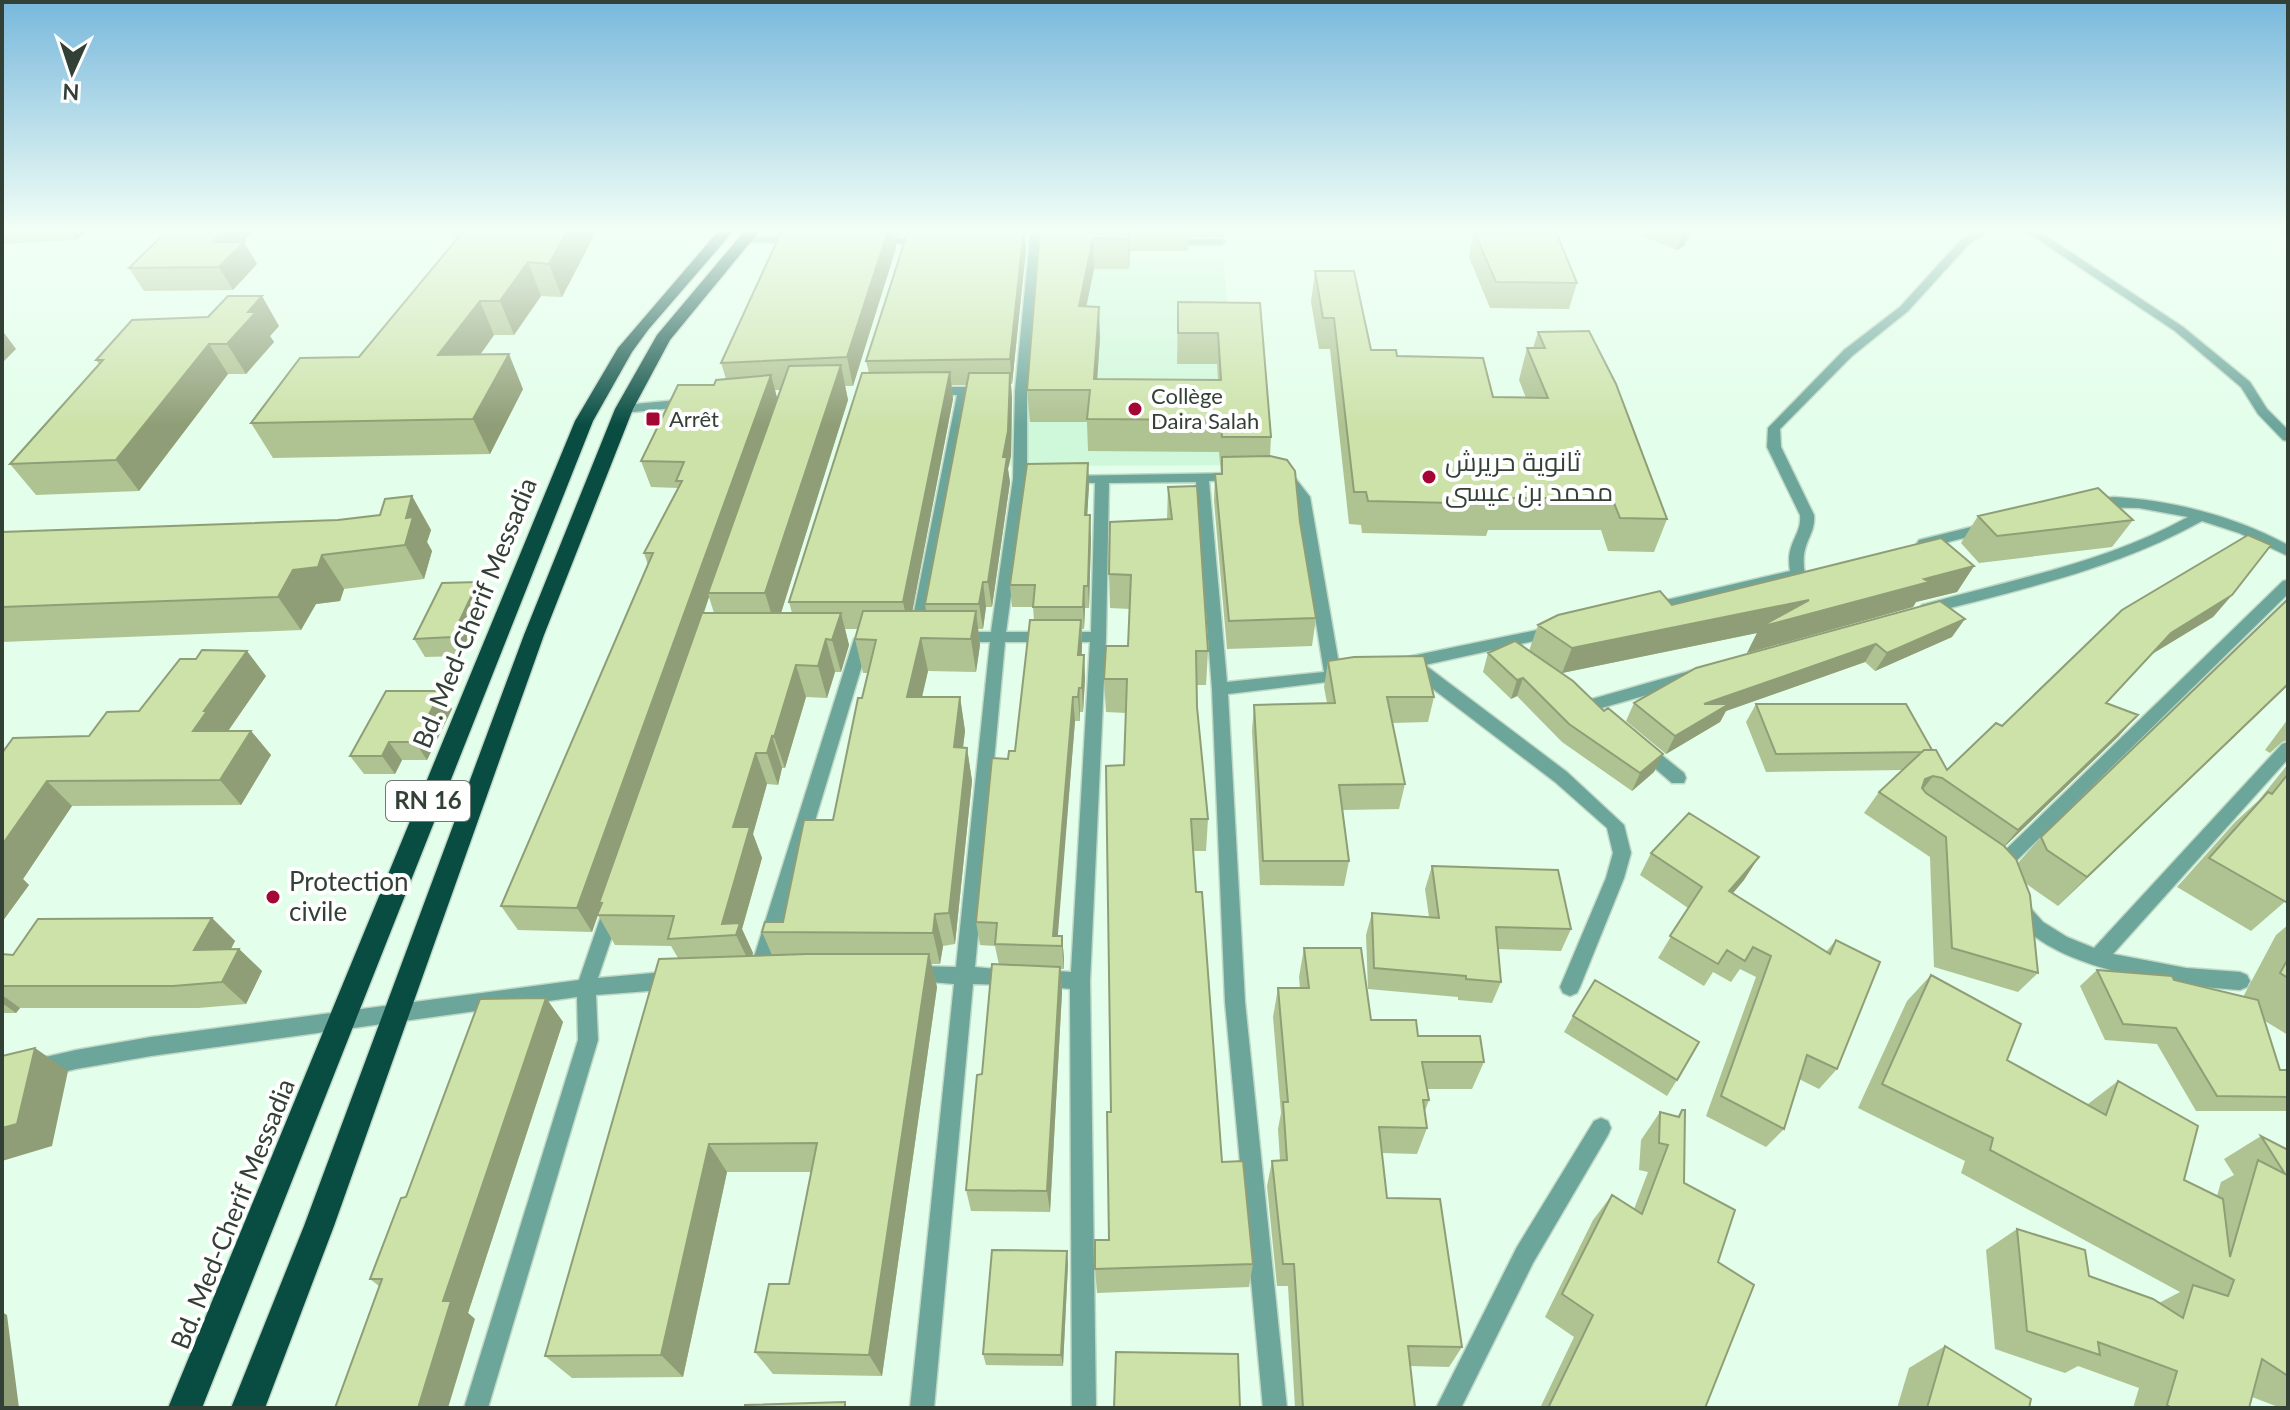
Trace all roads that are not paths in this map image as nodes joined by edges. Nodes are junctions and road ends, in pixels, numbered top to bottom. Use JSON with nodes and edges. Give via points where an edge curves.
{"nodes":[{"id":1,"x":677,"y":294,"type":"edge"},
{"id":2,"x":696,"y":294,"type":"edge"},
{"id":3,"x":1028,"y":294,"type":"edge"},
{"id":4,"x":1918,"y":294,"type":"edge"},
{"id":5,"x":2126,"y":294,"type":"edge"},
{"id":6,"x":920,"y":391,"type":"edge"},
{"id":7,"x":964,"y":391,"type":"junction"},
{"id":8,"x":993,"y":391,"type":"edge"},
{"id":9,"x":699,"y":402,"type":"edge"},
{"id":10,"x":624,"y":409,"type":"junction"},
{"id":11,"x":2288,"y":437,"type":"edge"},
{"id":12,"x":1202,"y":477,"type":"junction"},
{"id":13,"x":1102,"y":478,"type":"junction"},
{"id":14,"x":1034,"y":479,"type":"junction"},
{"id":15,"x":2068,"y":508,"type":"edge"},
{"id":16,"x":2200,"y":516,"type":"junction"},
{"id":17,"x":2008,"y":523,"type":"edge"},
{"id":18,"x":1903,"y":548,"type":"edge"},
{"id":19,"x":2288,"y":551,"type":"edge"},
{"id":20,"x":2288,"y":585,"type":"edge"},
{"id":21,"x":1640,"y":611,"type":"edge"},
{"id":22,"x":1919,"y":612,"type":"edge"},
{"id":23,"x":1578,"y":625,"type":"edge"},
{"id":24,"x":998,"y":637,"type":"junction"},
{"id":25,"x":1098,"y":637,"type":"junction"},
{"id":26,"x":862,"y":638,"type":"edge"},
{"id":27,"x":1364,"y":671,"type":"edge"},
{"id":28,"x":1710,"y":671,"type":"edge"},
{"id":29,"x":1333,"y":677,"type":"junction"},
{"id":30,"x":1220,"y":689,"type":"junction"},
{"id":31,"x":1591,"y":705,"type":"edge"},
{"id":32,"x":1624,"y":732,"type":"edge"},
{"id":33,"x":2288,"y":748,"type":"edge"},
{"id":34,"x":1678,"y":778,"type":"dead end"},
{"id":35,"x":1983,"y":851,"type":"edge"},
{"id":36,"x":2008,"y":878,"type":"junction"},
{"id":37,"x":616,"y":898,"type":"edge"},
{"id":38,"x":2098,"y":957,"type":"junction"},
{"id":39,"x":902,"y":974,"type":"edge"},
{"id":40,"x":759,"y":975,"type":"edge"},
{"id":41,"x":965,"y":975,"type":"junction"},
{"id":42,"x":696,"y":978,"type":"edge"},
{"id":43,"x":1080,"y":981,"type":"junction"},
{"id":44,"x":2240,"y":981,"type":"dead end"},
{"id":45,"x":586,"y":986,"type":"junction"},
{"id":46,"x":1570,"y":987,"type":"dead end"},
{"id":47,"x":396,"y":1011,"type":"junction"},
{"id":48,"x":340,"y":1020,"type":"junction"},
{"id":49,"x":2,"y":1077,"type":"edge"},
{"id":50,"x":1601,"y":1128,"type":"dead end"},
{"id":51,"x":185,"y":1408,"type":"edge"},
{"id":52,"x":248,"y":1408,"type":"edge"},
{"id":53,"x":476,"y":1408,"type":"edge"},
{"id":54,"x":922,"y":1408,"type":"edge"},
{"id":55,"x":1084,"y":1408,"type":"edge"},
{"id":56,"x":1275,"y":1408,"type":"edge"},
{"id":57,"x":1448,"y":1408,"type":"edge"}],
"edges":[{"from":1,"to":48,"type":"highway","name":"Bd. Med-Cherif Messadia","number":"RN 16","via":[[624,351],[584,421]]},
{"from":2,"to":10,"type":"highway","number":"RN 16","via":[[663,338]]},
{"from":3,"to":14,"type":"street","via":[[1014,391]]},
{"from":4,"to":21,"type":"street","via":[[1848,353],[1774,428],[1774,447],[1807,515],[1808,526],[1793,554],[1806,572]]},
{"from":5,"to":11,"type":"street","via":[[2179,329],[2246,385]]},
{"from":6,"to":7,"type":"street"},
{"from":7,"to":8,"type":"street"},
{"from":7,"to":24,"type":"street","via":[[923,638]]},
{"from":9,"to":10,"type":"street"},
{"from":10,"to":47,"type":"highway","number":"RN 16","via":[[534,635]]},
{"from":12,"to":13,"type":"street"},
{"from":12,"to":29,"type":"street","via":[[1262,476],[1291,482],[1303,497]]},
{"from":12,"to":30,"type":"street"},
{"from":13,"to":14,"type":"street"},
{"from":13,"to":25,"type":"street"},
{"from":14,"to":24,"type":"street"},
{"from":15,"to":16,"type":"street","via":[[2129,502]]},
{"from":16,"to":19,"type":"street"},
{"from":16,"to":22,"type":"street","via":[[2144,547],[2084,568]]},
{"from":17,"to":18,"type":"street"},
{"from":20,"to":36,"type":"street"},
{"from":23,"to":46,"type":"street","via":[[1508,648],[1403,664],[1561,777],[1615,825],[1622,853]]},
{"from":24,"to":25,"type":"street"},
{"from":24,"to":41,"type":"street"},
{"from":25,"to":43,"type":"street"},
{"from":26,"to":40,"type":"street"},
{"from":27,"to":29,"type":"street"},
{"from":28,"to":31,"type":"street"},
{"from":29,"to":30,"type":"street"},
{"from":30,"to":56,"type":"street","via":[[1235,1002]]},
{"from":32,"to":34,"type":"street"},
{"from":33,"to":38,"type":"street"},
{"from":35,"to":36,"type":"street"},
{"from":36,"to":38,"type":"street","via":[[2026,918]]},
{"from":37,"to":45,"type":"street"},
{"from":38,"to":44,"type":"street","via":[[2148,972]]},
{"from":39,"to":41,"type":"street"},
{"from":41,"to":43,"type":"street"},
{"from":41,"to":54,"type":"street"},
{"from":42,"to":45,"type":"street"},
{"from":43,"to":55,"type":"street"},
{"from":45,"to":47,"type":"street"},
{"from":45,"to":53,"type":"street","via":[[588,1040]]},
{"from":47,"to":48,"type":"street"},
{"from":47,"to":52,"type":"highway","number":"RN 16"},
{"from":48,"to":49,"type":"street","via":[[71,1058]]},
{"from":48,"to":51,"type":"highway","name":"Bd. Med-Cherif Messadia","number":"RN 16"},
{"from":50,"to":57,"type":"street","via":[[1525,1255]]}]}
